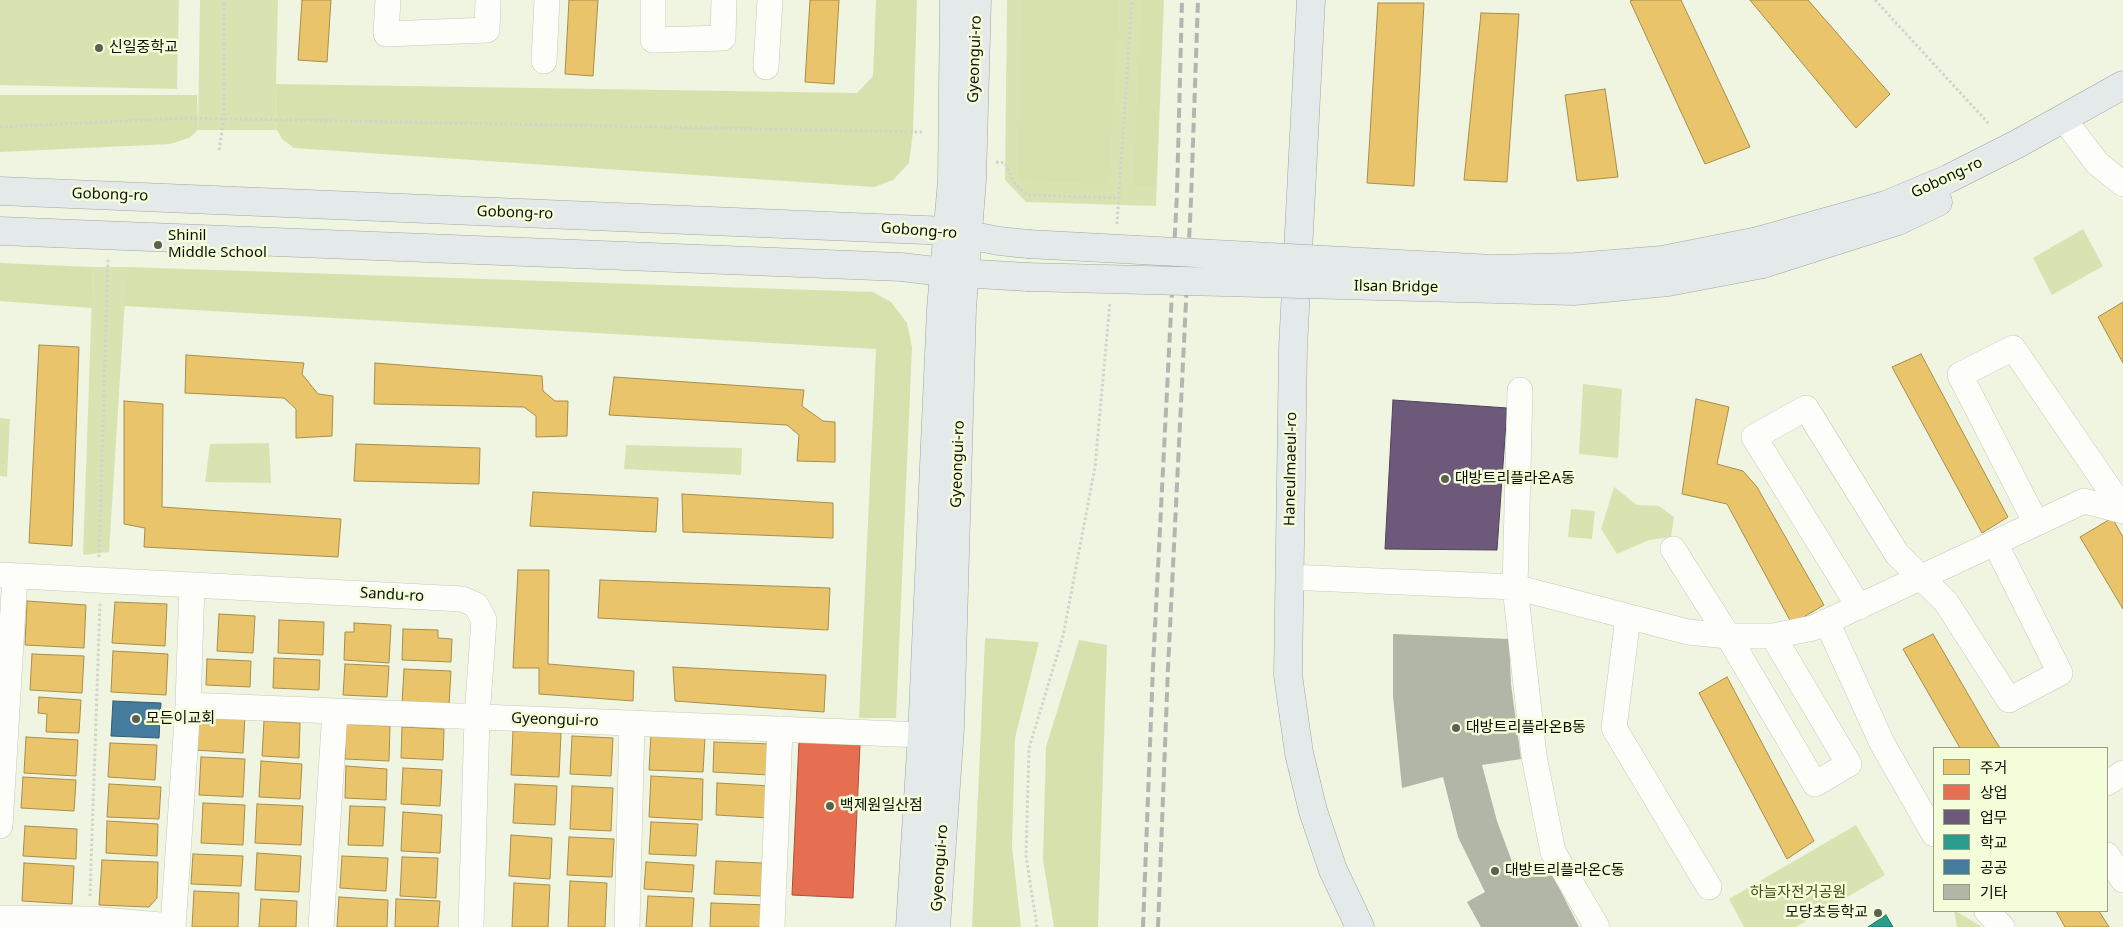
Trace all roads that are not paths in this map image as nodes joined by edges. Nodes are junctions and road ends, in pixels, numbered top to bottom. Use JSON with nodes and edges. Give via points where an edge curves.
{"nodes":[{"id":1,"x":388,"y":0,"type":"edge"},
{"id":2,"x":488,"y":0,"type":"edge"},
{"id":3,"x":548,"y":0,"type":"edge"},
{"id":4,"x":653,"y":0,"type":"edge"},
{"id":5,"x":724,"y":0,"type":"edge"},
{"id":6,"x":770,"y":0,"type":"edge"},
{"id":7,"x":954,"y":0,"type":"edge"},
{"id":8,"x":977,"y":0,"type":"edge"},
{"id":9,"x":1312,"y":0,"type":"edge"},
{"id":10,"x":544,"y":61,"type":"dead end"},
{"id":11,"x":766,"y":67,"type":"dead end"},
{"id":12,"x":2123,"y":85,"type":"edge"},
{"id":13,"x":2123,"y":102,"type":"edge"},
{"id":14,"x":2068,"y":125,"type":"junction"},
{"id":15,"x":2123,"y":184,"type":"edge"},
{"id":16,"x":0,"y":192,"type":"edge"},
{"id":17,"x":0,"y":231,"type":"edge"},
{"id":18,"x":958,"y":233,"type":"junction"},
{"id":19,"x":1028,"y":244,"type":"joint"},
{"id":20,"x":1760,"y":252,"type":"junction"},
{"id":21,"x":955,"y":273,"type":"junction"},
{"id":22,"x":1520,"y":390,"type":"dead end"},
{"id":23,"x":2123,"y":510,"type":"edge"},
{"id":24,"x":2036,"y":523,"type":"junction"},
{"id":25,"x":1995,"y":543,"type":"junction"},
{"id":26,"x":1673,"y":549,"type":"dead end"},
{"id":27,"x":7,"y":575,"type":"edge"},
{"id":28,"x":1288,"y":577,"type":"junction"},
{"id":29,"x":1922,"y":577,"type":"junction"},
{"id":30,"x":192,"y":585,"type":"junction"},
{"id":31,"x":1515,"y":587,"type":"junction"},
{"id":32,"x":1859,"y":607,"type":"junction"},
{"id":33,"x":1628,"y":616,"type":"junction"},
{"id":34,"x":1827,"y":622,"type":"junction"},
{"id":35,"x":1728,"y":636,"type":"junction"},
{"id":36,"x":1773,"y":636,"type":"junction"},
{"id":37,"x":188,"y":705,"type":"junction"},
{"id":38,"x":335,"y":711,"type":"junction"},
{"id":39,"x":477,"y":717,"type":"junction"},
{"id":40,"x":632,"y":723,"type":"junction"},
{"id":41,"x":780,"y":729,"type":"junction"},
{"id":42,"x":922,"y":735,"type":"junction"},
{"id":43,"x":2123,"y":773,"type":"edge"},
{"id":44,"x":2108,"y":782,"type":"edge"},
{"id":45,"x":0,"y":826,"type":"edge"},
{"id":46,"x":1933,"y":832,"type":"edge"},
{"id":47,"x":2108,"y":858,"type":"edge"},
{"id":48,"x":2123,"y":880,"type":"edge"},
{"id":49,"x":1709,"y":887,"type":"dead end"},
{"id":50,"x":1988,"y":912,"type":"edge"},
{"id":51,"x":0,"y":918,"type":"edge"},
{"id":52,"x":173,"y":927,"type":"edge"},
{"id":53,"x":321,"y":927,"type":"edge"},
{"id":54,"x":472,"y":927,"type":"edge"},
{"id":55,"x":627,"y":927,"type":"edge"},
{"id":56,"x":772,"y":927,"type":"edge"},
{"id":57,"x":910,"y":927,"type":"edge"},
{"id":58,"x":936,"y":927,"type":"edge"},
{"id":59,"x":1360,"y":927,"type":"edge"},
{"id":60,"x":1597,"y":927,"type":"edge"},
{"id":61,"x":2002,"y":927,"type":"edge"}],
"edges":[{"from":1,"to":2,"type":"street","via":[[386,34],[487,30]]},
{"from":3,"to":10,"type":"street"},
{"from":4,"to":5,"type":"street","via":[[652,40],[723,38]]},
{"from":6,"to":11,"type":"street"},
{"from":7,"to":18,"type":"main road","name":"Gyeongui-ro","via":[[952,180]]},
{"from":8,"to":18,"type":"main road","name":"Gyeongui-ro"},
{"from":9,"to":28,"type":"main road","name":"Haneulmaeul-ro","via":[[1293,348]]},
{"from":12,"to":14,"type":"main road","name":"Gobong-ro"},
{"from":13,"to":14,"type":"main road","name":"Gobong-ro"},
{"from":14,"to":15,"type":"street","via":[[2097,163]]},
{"from":14,"to":20,"type":"main road","name":"Gobong-ro","via":[[2019,143],[1948,179]]},
{"from":16,"to":18,"type":"main road","name":"Gobong-ro"},
{"from":17,"to":21,"type":"main road","via":[[882,267]]},
{"from":18,"to":19,"type":"main road","name":"Gobong-ro"},
{"from":18,"to":21,"type":"main road","name":"Gyeongui-ro"},
{"from":19,"to":20,"type":"main road","name":"Ilsan Bridge","bridge":true,"via":[[1492,269],[1575,267]]},
{"from":20,"to":21,"type":"main road","name":"Ilsan Bridge","bridge":true,"via":[[1668,282],[1574,290]]},
{"from":21,"to":42,"type":"main road","name":"Gyeongui-ro","via":[[940,319]]},
{"from":21,"to":58,"type":"main road","name":"Gyeongui-ro","via":[[950,728]]},
{"from":22,"to":31,"type":"street"},
{"from":23,"to":24,"type":"street","via":[[2084,501]]},
{"from":23,"to":24,"type":"street","via":[[2013,348],[1960,375]]},
{"from":24,"to":25,"type":"street"},
{"from":25,"to":29,"type":"street"},
{"from":25,"to":29,"type":"street","via":[[2060,673],[2009,700],[1946,602]]},
{"from":26,"to":35,"type":"street"},
{"from":27,"to":30,"type":"street","name":"Sandu-ro"},
{"from":27,"to":45,"type":"street"},
{"from":28,"to":31,"type":"street"},
{"from":28,"to":59,"type":"main road","name":"Haneulmaeul-ro","via":[[1288,675],[1299,752],[1313,811],[1333,870]]},
{"from":29,"to":32,"type":"street"},
{"from":29,"to":32,"type":"street","via":[[1897,554],[1806,408],[1754,436]]},
{"from":30,"to":37,"type":"street"},
{"from":30,"to":39,"type":"street","name":"Sandu-ro","via":[[462,598],[476,605],[484,620]]},
{"from":31,"to":33,"type":"street"},
{"from":31,"to":60,"type":"street","via":[[1534,756],[1553,852]]},
{"from":32,"to":34,"type":"street"},
{"from":33,"to":35,"type":"street","via":[[1688,632]]},
{"from":33,"to":49,"type":"street","via":[[1614,728]]},
{"from":34,"to":36,"type":"street","via":[[1814,628]]},
{"from":34,"to":46,"type":"street","via":[[1882,743]]},
{"from":35,"to":36,"type":"street"},
{"from":35,"to":36,"type":"street","via":[[1815,784],[1849,764]]},
{"from":37,"to":38,"type":"street"},
{"from":37,"to":52,"type":"street"},
{"from":38,"to":39,"type":"street"},
{"from":38,"to":53,"type":"street"},
{"from":39,"to":40,"type":"street","name":"Gyeongui-ro"},
{"from":39,"to":54,"type":"street","name":"Sandu-ro"},
{"from":40,"to":41,"type":"street","name":"Gyeongui-ro"},
{"from":40,"to":55,"type":"street"},
{"from":41,"to":42,"type":"street","name":"Gyeongui-ro"},
{"from":41,"to":56,"type":"street"},
{"from":42,"to":57,"type":"main road","name":"Gyeongui-ro"},
{"from":43,"to":44,"type":"street"},
{"from":47,"to":48,"type":"street"},
{"from":50,"to":61,"type":"street"},
{"from":51,"to":52,"type":"street","via":[[90,920]]}]}
